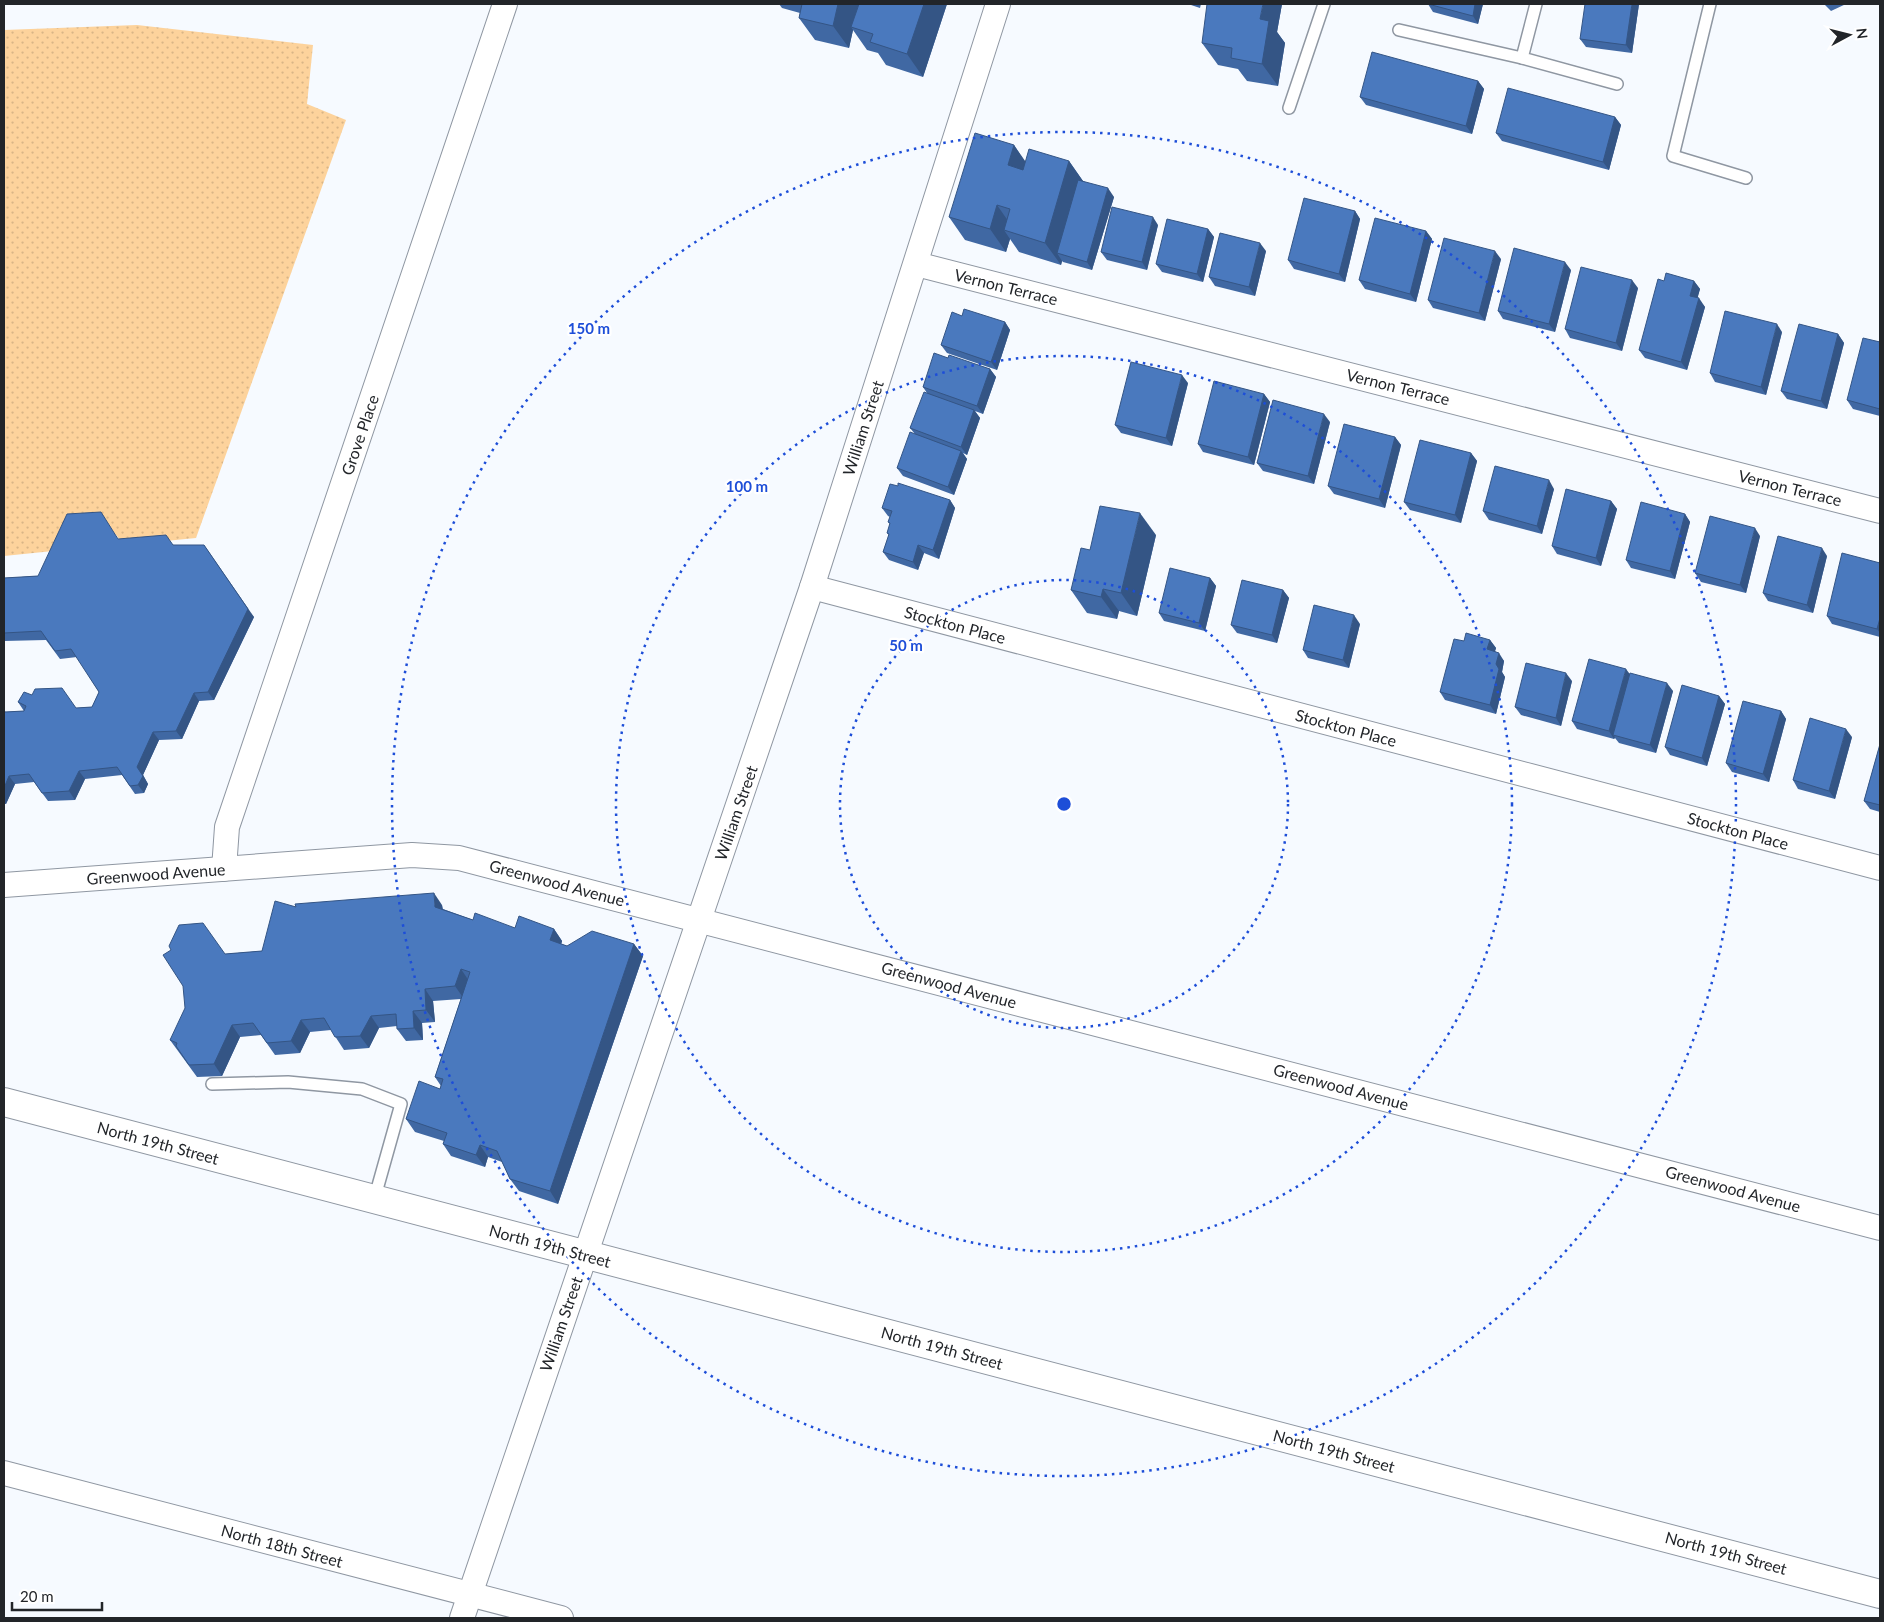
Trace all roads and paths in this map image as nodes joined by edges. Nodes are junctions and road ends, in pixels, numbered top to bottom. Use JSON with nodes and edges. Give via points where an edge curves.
{"nodes":[{"id":1,"x":505,"y":4,"type":"edge"},
{"id":2,"x":998,"y":4,"type":"edge"},
{"id":3,"x":1324,"y":4,"type":"edge"},
{"id":4,"x":1536,"y":4,"type":"edge"},
{"id":5,"x":1710,"y":4,"type":"edge"},
{"id":6,"x":1399,"y":30,"type":"dead end"},
{"id":7,"x":1522,"y":58,"type":"junction"},
{"id":8,"x":1617,"y":84,"type":"dead end"},
{"id":9,"x":1289,"y":108,"type":"dead end"},
{"id":10,"x":1746,"y":178,"type":"dead end"},
{"id":11,"x":916,"y":264,"type":"junction"},
{"id":12,"x":1880,"y":511,"type":"edge"},
{"id":13,"x":812,"y":587,"type":"junction"},
{"id":14,"x":1880,"y":868,"type":"edge"},
{"id":15,"x":224,"y":869,"type":"junction"},
{"id":16,"x":4,"y":885,"type":"edge"},
{"id":17,"x":699,"y":920,"type":"junction"},
{"id":18,"x":212,"y":1084,"type":"edge"},
{"id":19,"x":4,"y":1102,"type":"edge"},
{"id":20,"x":374,"y":1200,"type":"junction"},
{"id":21,"x":1880,"y":1228,"type":"edge"},
{"id":22,"x":585,"y":1255,"type":"junction"},
{"id":23,"x":4,"y":1473,"type":"edge"},
{"id":24,"x":470,"y":1594,"type":"junction"},
{"id":25,"x":1880,"y":1594,"type":"edge"},
{"id":26,"x":462,"y":1618,"type":"edge"},
{"id":27,"x":561,"y":1618,"type":"edge"}],
"edges":[{"from":1,"to":15,"type":"street","name":"Grove Place","via":[[227,827]]},
{"from":2,"to":11,"type":"street","name":"William Street"},
{"from":3,"to":9,"type":"lane"},
{"from":4,"to":7,"type":"lane"},
{"from":5,"to":10,"type":"lane","via":[[1674,156]]},
{"from":6,"to":7,"type":"lane"},
{"from":7,"to":8,"type":"lane"},
{"from":11,"to":12,"type":"street","name":"Vernon Terrace"},
{"from":11,"to":13,"type":"street","name":"William Street"},
{"from":13,"to":14,"type":"street","name":"Stockton Place"},
{"from":13,"to":17,"type":"street","name":"William Street"},
{"from":15,"to":16,"type":"street","name":"Greenwood Avenue"},
{"from":15,"to":17,"type":"street","name":"Greenwood Avenue","via":[[444,855]]},
{"from":17,"to":21,"type":"street","name":"Greenwood Avenue"},
{"from":17,"to":22,"type":"street","name":"William Street"},
{"from":18,"to":20,"type":"lane","via":[[288,1082],[362,1089],[401,1104]]},
{"from":19,"to":20,"type":"street","name":"North 19th Street"},
{"from":20,"to":22,"type":"street","name":"North 19th Street"},
{"from":22,"to":24,"type":"street","name":"William Street"},
{"from":22,"to":25,"type":"street","name":"North 19th Street"},
{"from":23,"to":24,"type":"street","name":"North 18th Street"},
{"from":24,"to":26,"type":"street","name":"William Street"},
{"from":24,"to":27,"type":"street","name":"North 18th Street"}]}
